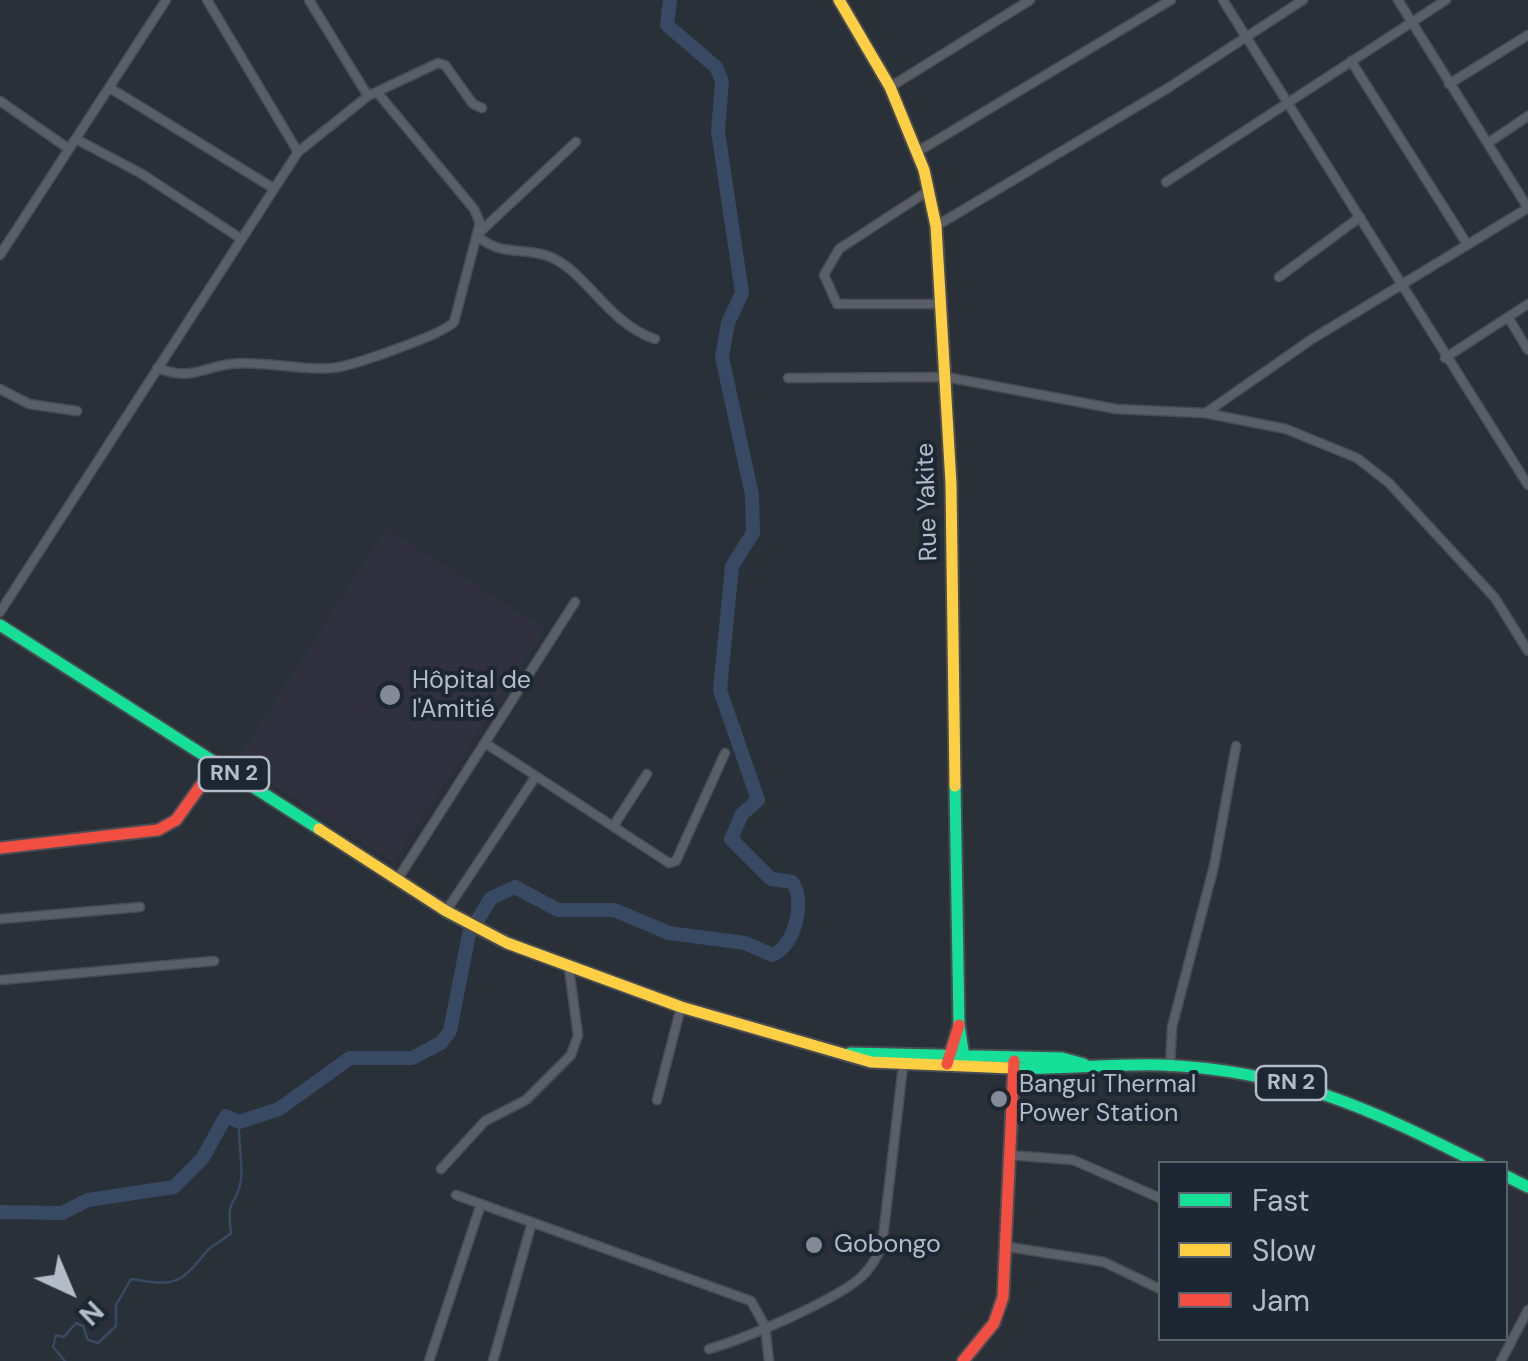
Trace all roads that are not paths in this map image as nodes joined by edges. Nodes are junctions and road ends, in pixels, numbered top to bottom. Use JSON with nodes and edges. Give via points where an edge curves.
{"nodes":[{"id":1,"x":166,"y":0,"type":"edge"},
{"id":2,"x":207,"y":0,"type":"edge"},
{"id":3,"x":309,"y":0,"type":"edge"},
{"id":4,"x":840,"y":0,"type":"edge"},
{"id":5,"x":1030,"y":0,"type":"edge"},
{"id":6,"x":1171,"y":0,"type":"edge"},
{"id":7,"x":1223,"y":0,"type":"edge"},
{"id":8,"x":1303,"y":0,"type":"edge"},
{"id":9,"x":1398,"y":0,"type":"edge"},
{"id":10,"x":1446,"y":0,"type":"edge"},
{"id":11,"x":1412,"y":22,"type":"junction"},
{"id":12,"x":1528,"y":35,"type":"edge"},
{"id":13,"x":1244,"y":37,"type":"junction"},
{"id":14,"x":1351,"y":61,"type":"junction"},
{"id":15,"x":1449,"y":84,"type":"junction"},
{"id":16,"x":890,"y":87,"type":"junction"},
{"id":17,"x":110,"y":88,"type":"junction"},
{"id":18,"x":372,"y":94,"type":"junction"},
{"id":19,"x":0,"y":101,"type":"edge"},
{"id":20,"x":1289,"y":102,"type":"junction"},
{"id":21,"x":482,"y":108,"type":"dead end"},
{"id":22,"x":1528,"y":116,"type":"edge"},
{"id":23,"x":76,"y":139,"type":"junction"},
{"id":24,"x":576,"y":142,"type":"dead end"},
{"id":25,"x":1488,"y":144,"type":"junction"},
{"id":26,"x":69,"y":149,"type":"junction"},
{"id":27,"x":298,"y":152,"type":"junction"},
{"id":28,"x":917,"y":152,"type":"junction"},
{"id":29,"x":1166,"y":182,"type":"dead end"},
{"id":30,"x":272,"y":188,"type":"junction"},
{"id":31,"x":928,"y":191,"type":"junction"},
{"id":32,"x":1528,"y":208,"type":"edge"},
{"id":33,"x":1360,"y":217,"type":"junction"},
{"id":34,"x":936,"y":226,"type":"junction"},
{"id":35,"x":0,"y":231,"type":"edge"},
{"id":36,"x":480,"y":234,"type":"junction"},
{"id":37,"x":10,"y":238,"type":"junction"},
{"id":38,"x":240,"y":238,"type":"junction"},
{"id":39,"x":1467,"y":244,"type":"junction"},
{"id":40,"x":0,"y":255,"type":"edge"},
{"id":41,"x":1279,"y":277,"type":"dead end"},
{"id":42,"x":1400,"y":285,"type":"junction"},
{"id":43,"x":942,"y":304,"type":"junction"},
{"id":44,"x":1528,"y":304,"type":"edge"},
{"id":45,"x":1508,"y":317,"type":"junction"},
{"id":46,"x":655,"y":339,"type":"dead end"},
{"id":47,"x":1528,"y":350,"type":"edge"},
{"id":48,"x":1445,"y":358,"type":"junction"},
{"id":49,"x":157,"y":368,"type":"junction"},
{"id":50,"x":946,"y":377,"type":"junction"},
{"id":51,"x":788,"y":378,"type":"dead end"},
{"id":52,"x":0,"y":389,"type":"edge"},
{"id":53,"x":77,"y":412,"type":"dead end"},
{"id":54,"x":1206,"y":413,"type":"junction"},
{"id":55,"x":1528,"y":485,"type":"edge"},
{"id":56,"x":574,"y":602,"type":"dead end"},
{"id":57,"x":0,"y":612,"type":"edge"},
{"id":58,"x":0,"y":625,"type":"edge"},
{"id":59,"x":1528,"y":651,"type":"edge"},
{"id":60,"x":485,"y":744,"type":"junction"},
{"id":61,"x":1236,"y":746,"type":"dead end"},
{"id":62,"x":726,"y":753,"type":"dead end"},
{"id":63,"x":217,"y":764,"type":"junction"},
{"id":64,"x":647,"y":774,"type":"dead end"},
{"id":65,"x":536,"y":776,"type":"junction"},
{"id":66,"x":614,"y":824,"type":"junction"},
{"id":67,"x":0,"y":848,"type":"edge"},
{"id":68,"x":398,"y":880,"type":"junction"},
{"id":69,"x":140,"y":907,"type":"dead end"},
{"id":70,"x":446,"y":911,"type":"junction"},
{"id":71,"x":0,"y":920,"type":"edge"},
{"id":72,"x":214,"y":961,"type":"dead end"},
{"id":73,"x":569,"y":969,"type":"junction"},
{"id":74,"x":0,"y":980,"type":"edge"},
{"id":75,"x":681,"y":1007,"type":"junction"},
{"id":76,"x":959,"y":1026,"type":"junction"},
{"id":77,"x":844,"y":1053,"type":"junction"},
{"id":78,"x":948,"y":1061,"type":"junction"},
{"id":79,"x":965,"y":1062,"type":"junction"},
{"id":80,"x":1014,"y":1063,"type":"junction"},
{"id":81,"x":903,"y":1066,"type":"junction"},
{"id":82,"x":1170,"y":1068,"type":"junction"},
{"id":83,"x":657,"y":1100,"type":"dead end"},
{"id":84,"x":1009,"y":1154,"type":"junction"},
{"id":85,"x":1474,"y":1161,"type":"edge"},
{"id":86,"x":441,"y":1168,"type":"dead end"},
{"id":87,"x":456,"y":1195,"type":"dead end"},
{"id":88,"x":1158,"y":1197,"type":"edge"},
{"id":89,"x":481,"y":1204,"type":"junction"},
{"id":90,"x":532,"y":1222,"type":"junction"},
{"id":91,"x":1009,"y":1246,"type":"junction"},
{"id":92,"x":1158,"y":1288,"type":"edge"},
{"id":93,"x":1528,"y":1310,"type":"edge"},
{"id":94,"x":765,"y":1326,"type":"junction"},
{"id":95,"x":709,"y":1349,"type":"dead end"},
{"id":96,"x":429,"y":1361,"type":"edge"},
{"id":97,"x":492,"y":1361,"type":"edge"},
{"id":98,"x":769,"y":1361,"type":"edge"},
{"id":99,"x":963,"y":1361,"type":"edge"},
{"id":100,"x":1501,"y":1361,"type":"edge"}],
"edges":[{"from":1,"to":17,"type":"street"},
{"from":2,"to":27,"type":"street"},
{"from":3,"to":18,"type":"street"},
{"from":4,"to":16,"type":"main road","name":"Rue Yakite"},
{"from":5,"to":16,"type":"street"},
{"from":6,"to":28,"type":"street"},
{"from":7,"to":13,"type":"street"},
{"from":8,"to":13,"type":"street"},
{"from":9,"to":11,"type":"street"},
{"from":10,"to":11,"type":"street"},
{"from":11,"to":14,"type":"street"},
{"from":11,"to":15,"type":"street"},
{"from":12,"to":15,"type":"street"},
{"from":13,"to":20,"type":"street"},
{"from":13,"to":34,"type":"street"},
{"from":14,"to":20,"type":"street"},
{"from":14,"to":39,"type":"street"},
{"from":15,"to":25,"type":"street"},
{"from":16,"to":28,"type":"main road","name":"Rue Yakite"},
{"from":17,"to":23,"type":"street"},
{"from":17,"to":30,"type":"street"},
{"from":18,"to":21,"type":"street","via":[[438,63]]},
{"from":18,"to":27,"type":"street"},
{"from":18,"to":36,"type":"street","via":[[474,208]]},
{"from":19,"to":26,"type":"street"},
{"from":20,"to":29,"type":"street"},
{"from":20,"to":33,"type":"street"},
{"from":22,"to":25,"type":"street"},
{"from":23,"to":26,"type":"street"},
{"from":23,"to":38,"type":"street"},
{"from":24,"to":36,"type":"street"},
{"from":25,"to":32,"type":"street"},
{"from":26,"to":37,"type":"street"},
{"from":27,"to":30,"type":"street"},
{"from":28,"to":31,"type":"main road","name":"Rue Yakite"},
{"from":30,"to":38,"type":"street"},
{"from":31,"to":34,"type":"main road","name":"Rue Yakite"},
{"from":31,"to":43,"type":"street","via":[[838,249],[824,276],[837,304]]},
{"from":32,"to":39,"type":"street"},
{"from":33,"to":41,"type":"street"},
{"from":33,"to":42,"type":"street"},
{"from":34,"to":43,"type":"main road","name":"Rue Yakite"},
{"from":35,"to":37,"type":"street"},
{"from":36,"to":46,"type":"street","via":[[493,248],[553,258],[613,315]]},
{"from":36,"to":49,"type":"street","via":[[454,322],[424,338],[333,368],[228,364],[178,376]]},
{"from":37,"to":40,"type":"street"},
{"from":38,"to":49,"type":"street"},
{"from":39,"to":42,"type":"street"},
{"from":42,"to":48,"type":"street"},
{"from":42,"to":54,"type":"street"},
{"from":43,"to":50,"type":"main road","name":"Rue Yakite"},
{"from":44,"to":45,"type":"street"},
{"from":45,"to":47,"type":"street"},
{"from":45,"to":48,"type":"street"},
{"from":48,"to":55,"type":"street"},
{"from":49,"to":57,"type":"street"},
{"from":50,"to":51,"type":"street"},
{"from":50,"to":54,"type":"street","via":[[1116,409]]},
{"from":50,"to":76,"type":"main road","name":"Rue Yakite"},
{"from":52,"to":53,"type":"street","via":[[29,404]]},
{"from":54,"to":59,"type":"street","via":[[1286,429],[1357,458],[1468,567]]},
{"from":56,"to":60,"type":"street"},
{"from":58,"to":63,"type":"main road","number":"RN 2"},
{"from":60,"to":65,"type":"street"},
{"from":60,"to":68,"type":"street"},
{"from":61,"to":82,"type":"street","via":[[1214,866],[1172,1027]]},
{"from":62,"to":66,"type":"street","via":[[676,862]]},
{"from":63,"to":67,"type":"main road","via":[[167,827]]},
{"from":63,"to":68,"type":"main road","number":"RN 2"},
{"from":64,"to":66,"type":"street"},
{"from":65,"to":66,"type":"street"},
{"from":65,"to":70,"type":"street"},
{"from":68,"to":70,"type":"main road","number":"RN 2"},
{"from":69,"to":71,"type":"street"},
{"from":70,"to":73,"type":"main road","number":"RN 2"},
{"from":72,"to":74,"type":"street"},
{"from":73,"to":75,"type":"main road","number":"RN 2"},
{"from":73,"to":86,"type":"street","via":[[578,1035],[571,1055],[526,1100],[485,1121]]},
{"from":75,"to":77,"type":"main road","number":"RN 2"},
{"from":75,"to":83,"type":"street"},
{"from":76,"to":78,"type":"main road","name":"Rue Yakite"},
{"from":76,"to":79,"type":"main road","name":"Rue Yakite"},
{"from":77,"to":78,"type":"main road","number":"RN 2"},
{"from":77,"to":81,"type":"main road","number":"RN 2"},
{"from":78,"to":79,"type":"main road","number":"RN 2"},
{"from":78,"to":81,"type":"main road","number":"RN 2"},
{"from":79,"to":80,"type":"main road","number":"RN 2"},
{"from":80,"to":82,"type":"main road","number":"RN 2","via":[[1062,1058]]},
{"from":80,"to":84,"type":"main road"},
{"from":81,"to":94,"type":"street","via":[[882,1246],[874,1262],[846,1288]]},
{"from":82,"to":85,"type":"main road","number":"RN 2","via":[[1246,1074],[1340,1097]]},
{"from":84,"to":88,"type":"street","via":[[1073,1160]]},
{"from":84,"to":91,"type":"main road"},
{"from":87,"to":89,"type":"street"},
{"from":89,"to":90,"type":"street"},
{"from":89,"to":96,"type":"street"},
{"from":90,"to":94,"type":"street","via":[[751,1301]]},
{"from":90,"to":97,"type":"street"},
{"from":91,"to":92,"type":"street","via":[[1104,1262]]},
{"from":91,"to":99,"type":"main road","via":[[994,1323]]},
{"from":93,"to":100,"type":"street"},
{"from":94,"to":95,"type":"street"},
{"from":94,"to":98,"type":"street"}]}
